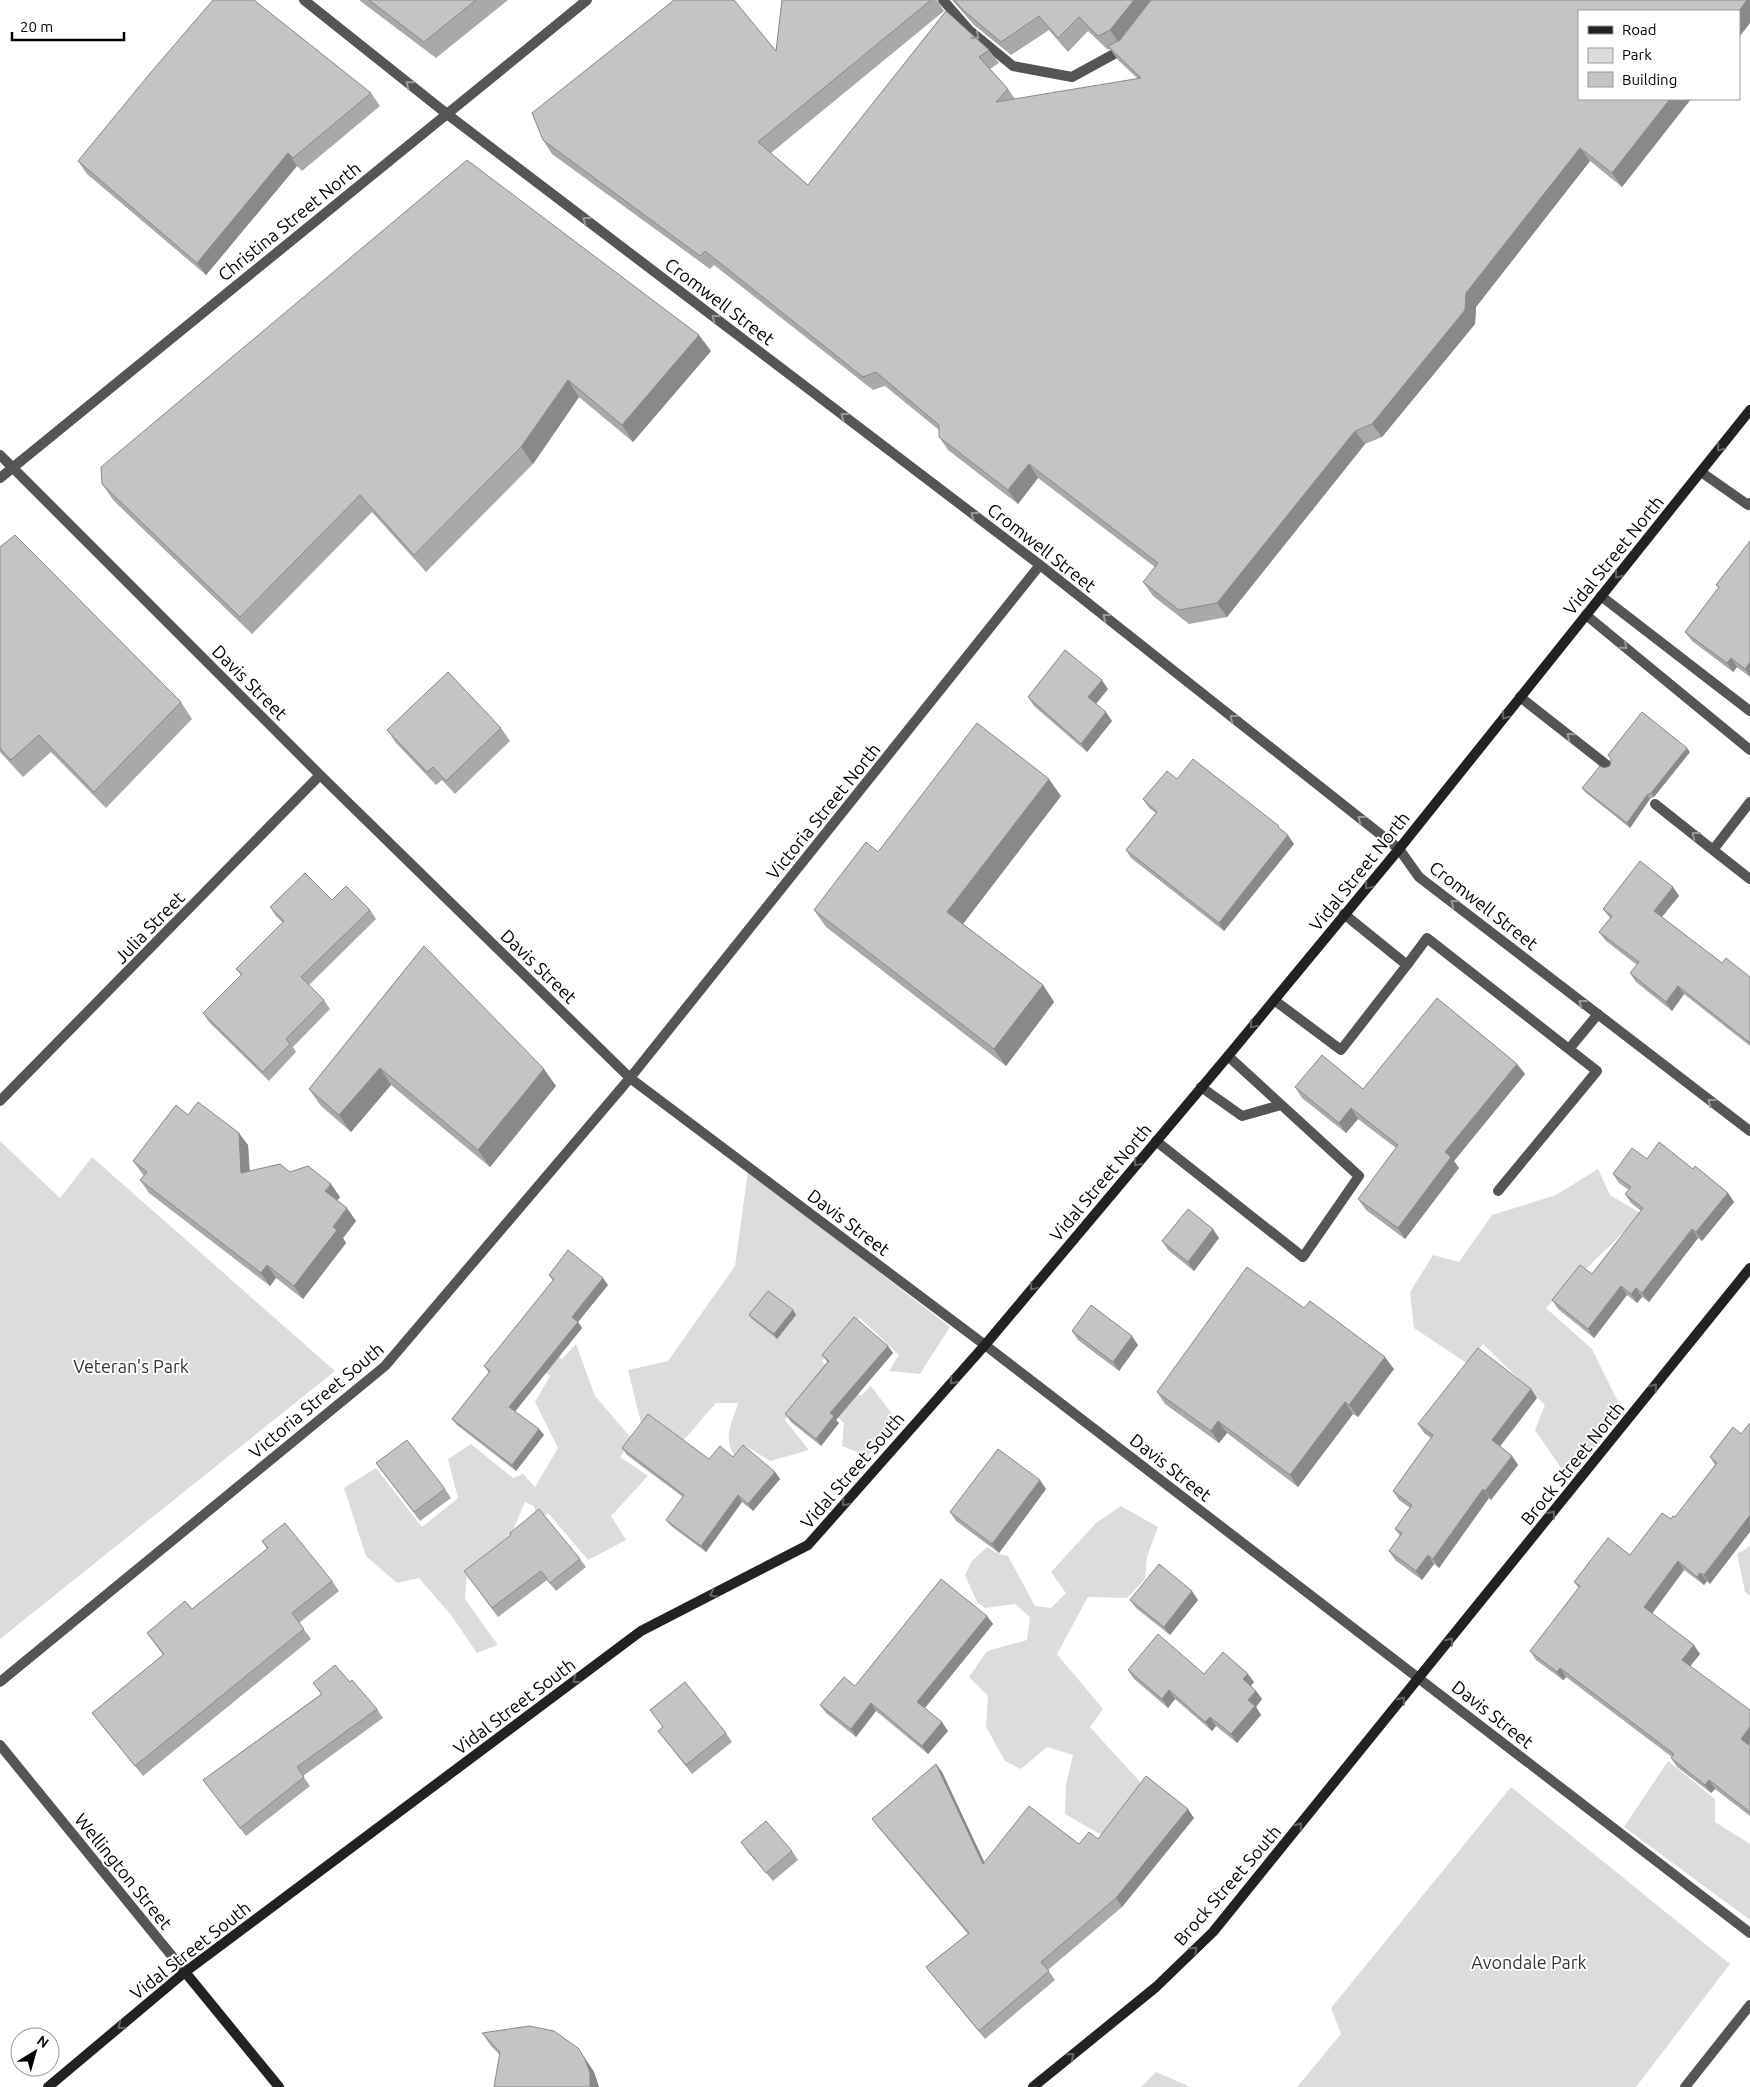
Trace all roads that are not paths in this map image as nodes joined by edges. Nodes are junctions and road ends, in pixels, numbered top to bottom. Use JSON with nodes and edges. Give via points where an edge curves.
{"nodes":[{"id":1,"x":304,"y":0,"type":"edge"},
{"id":2,"x":587,"y":0,"type":"edge"},
{"id":3,"x":944,"y":0,"type":"edge"},
{"id":4,"x":1130,"y":42,"type":"edge"},
{"id":5,"x":447,"y":114,"type":"junction"},
{"id":6,"x":1750,"y":410,"type":"edge"},
{"id":7,"x":0,"y":455,"type":"edge"},
{"id":8,"x":12,"y":468,"type":"junction"},
{"id":9,"x":1701,"y":472,"type":"junction"},
{"id":10,"x":0,"y":478,"type":"edge"},
{"id":11,"x":1749,"y":505,"type":"edge"},
{"id":12,"x":1040,"y":565,"type":"junction"},
{"id":13,"x":1601,"y":596,"type":"junction"},
{"id":14,"x":1586,"y":615,"type":"junction"},
{"id":15,"x":1520,"y":697,"type":"junction"},
{"id":16,"x":1750,"y":711,"type":"edge"},
{"id":17,"x":1750,"y":750,"type":"edge"},
{"id":18,"x":1608,"y":766,"type":"edge"},
{"id":19,"x":320,"y":775,"type":"junction"},
{"id":20,"x":1750,"y":802,"type":"edge"},
{"id":21,"x":1655,"y":804,"type":"dead end"},
{"id":22,"x":1399,"y":849,"type":"junction"},
{"id":23,"x":1713,"y":850,"type":"junction"},
{"id":24,"x":1750,"y":879,"type":"edge"},
{"id":25,"x":1344,"y":914,"type":"junction"},
{"id":26,"x":1407,"y":966,"type":"junction"},
{"id":27,"x":1274,"y":1000,"type":"junction"},
{"id":28,"x":1598,"y":1014,"type":"junction"},
{"id":29,"x":1569,"y":1049,"type":"junction"},
{"id":30,"x":1228,"y":1056,"type":"junction"},
{"id":31,"x":630,"y":1078,"type":"junction"},
{"id":32,"x":1202,"y":1087,"type":"junction"},
{"id":33,"x":0,"y":1101,"type":"edge"},
{"id":34,"x":1281,"y":1105,"type":"junction"},
{"id":35,"x":1750,"y":1131,"type":"edge"},
{"id":36,"x":1156,"y":1141,"type":"junction"},
{"id":37,"x":1498,"y":1191,"type":"dead end"},
{"id":38,"x":1750,"y":1268,"type":"edge"},
{"id":39,"x":985,"y":1345,"type":"junction"},
{"id":40,"x":1420,"y":1679,"type":"junction"},
{"id":41,"x":0,"y":1682,"type":"edge"},
{"id":42,"x":0,"y":1746,"type":"edge"},
{"id":43,"x":1750,"y":1932,"type":"edge"},
{"id":44,"x":186,"y":1972,"type":"junction"},
{"id":45,"x":1750,"y":2005,"type":"edge"},
{"id":46,"x":48,"y":2087,"type":"edge"},
{"id":47,"x":279,"y":2087,"type":"edge"},
{"id":48,"x":1034,"y":2087,"type":"edge"},
{"id":49,"x":1685,"y":2087,"type":"edge"}],
"edges":[{"from":5,"to":1,"type":"street","name":"Cromwell Street","one_way":true},
{"from":2,"to":5,"type":"street","name":"Christina Street North"},
{"from":3,"to":4,"type":"street","one_way":true,"via":[[968,30],[1012,66],[1072,77],[1124,49]]},
{"from":5,"to":8,"type":"street","name":"Christina Street North"},
{"from":12,"to":5,"type":"street","name":"Cromwell Street","one_way":true},
{"from":6,"to":9,"type":"main road","name":"Vidal Street North","one_way":true},
{"from":7,"to":8,"type":"street","name":"Davis Street"},
{"from":8,"to":10,"type":"street","name":"Christina Street North"},
{"from":8,"to":19,"type":"street","name":"Davis Street"},
{"from":9,"to":11,"type":"street"},
{"from":9,"to":13,"type":"main road","name":"Vidal Street North","one_way":true},
{"from":22,"to":12,"type":"street","name":"Cromwell Street","one_way":true},
{"from":12,"to":31,"type":"street","name":"Victoria Street North"},
{"from":13,"to":14,"type":"main road","name":"Vidal Street North"},
{"from":13,"to":16,"type":"street"},
{"from":14,"to":15,"type":"main road","name":"Vidal Street North"},
{"from":14,"to":17,"type":"street","one_way":true},
{"from":18,"to":15,"type":"street","one_way":true},
{"from":15,"to":22,"type":"main road","name":"Vidal Street North","one_way":true},
{"from":19,"to":31,"type":"street","name":"Davis Street"},
{"from":19,"to":33,"type":"street","name":"Julia Street"},
{"from":20,"to":23,"type":"street"},
{"from":23,"to":21,"type":"street","one_way":true},
{"from":22,"to":25,"type":"main road","name":"Vidal Street North","one_way":true},
{"from":28,"to":22,"type":"street","name":"Cromwell Street","one_way":true,"via":[[1419,877]]},
{"from":23,"to":24,"type":"street"},
{"from":25,"to":26,"type":"street"},
{"from":25,"to":27,"type":"main road","name":"Vidal Street North"},
{"from":26,"to":27,"type":"street","via":[[1341,1050]]},
{"from":26,"to":29,"type":"street","via":[[1427,938]]},
{"from":27,"to":30,"type":"main road","name":"Vidal Street North","one_way":true},
{"from":28,"to":29,"type":"street"},
{"from":35,"to":28,"type":"street","name":"Cromwell Street","one_way":true},
{"from":29,"to":37,"type":"street","via":[[1597,1071]]},
{"from":30,"to":32,"type":"main road","name":"Vidal Street North"},
{"from":30,"to":34,"type":"street"},
{"from":31,"to":39,"type":"street","name":"Davis Street"},
{"from":31,"to":41,"type":"street","name":"Victoria Street South","via":[[385,1366]]},
{"from":32,"to":34,"type":"street","via":[[1242,1116]]},
{"from":32,"to":36,"type":"main road","name":"Vidal Street North"},
{"from":34,"to":36,"type":"street","via":[[1359,1176],[1303,1257]]},
{"from":36,"to":39,"type":"main road","name":"Vidal Street North","one_way":true},
{"from":40,"to":38,"type":"main road","name":"Brock Street North","one_way":true},
{"from":39,"to":40,"type":"street","name":"Davis Street"},
{"from":39,"to":44,"type":"main road","name":"Vidal Street South","one_way":true,"via":[[808,1545],[641,1631]]},
{"from":40,"to":43,"type":"street","name":"Davis Street"},
{"from":48,"to":40,"type":"main road","name":"Brock Street South","one_way":true,"via":[[1156,1987],[1213,1932]]},
{"from":42,"to":44,"type":"street","name":"Wellington Street"},
{"from":44,"to":46,"type":"main road","name":"Vidal Street South","one_way":true},
{"from":44,"to":47,"type":"main road","name":"Wellington Street"},
{"from":45,"to":49,"type":"street"}]}
